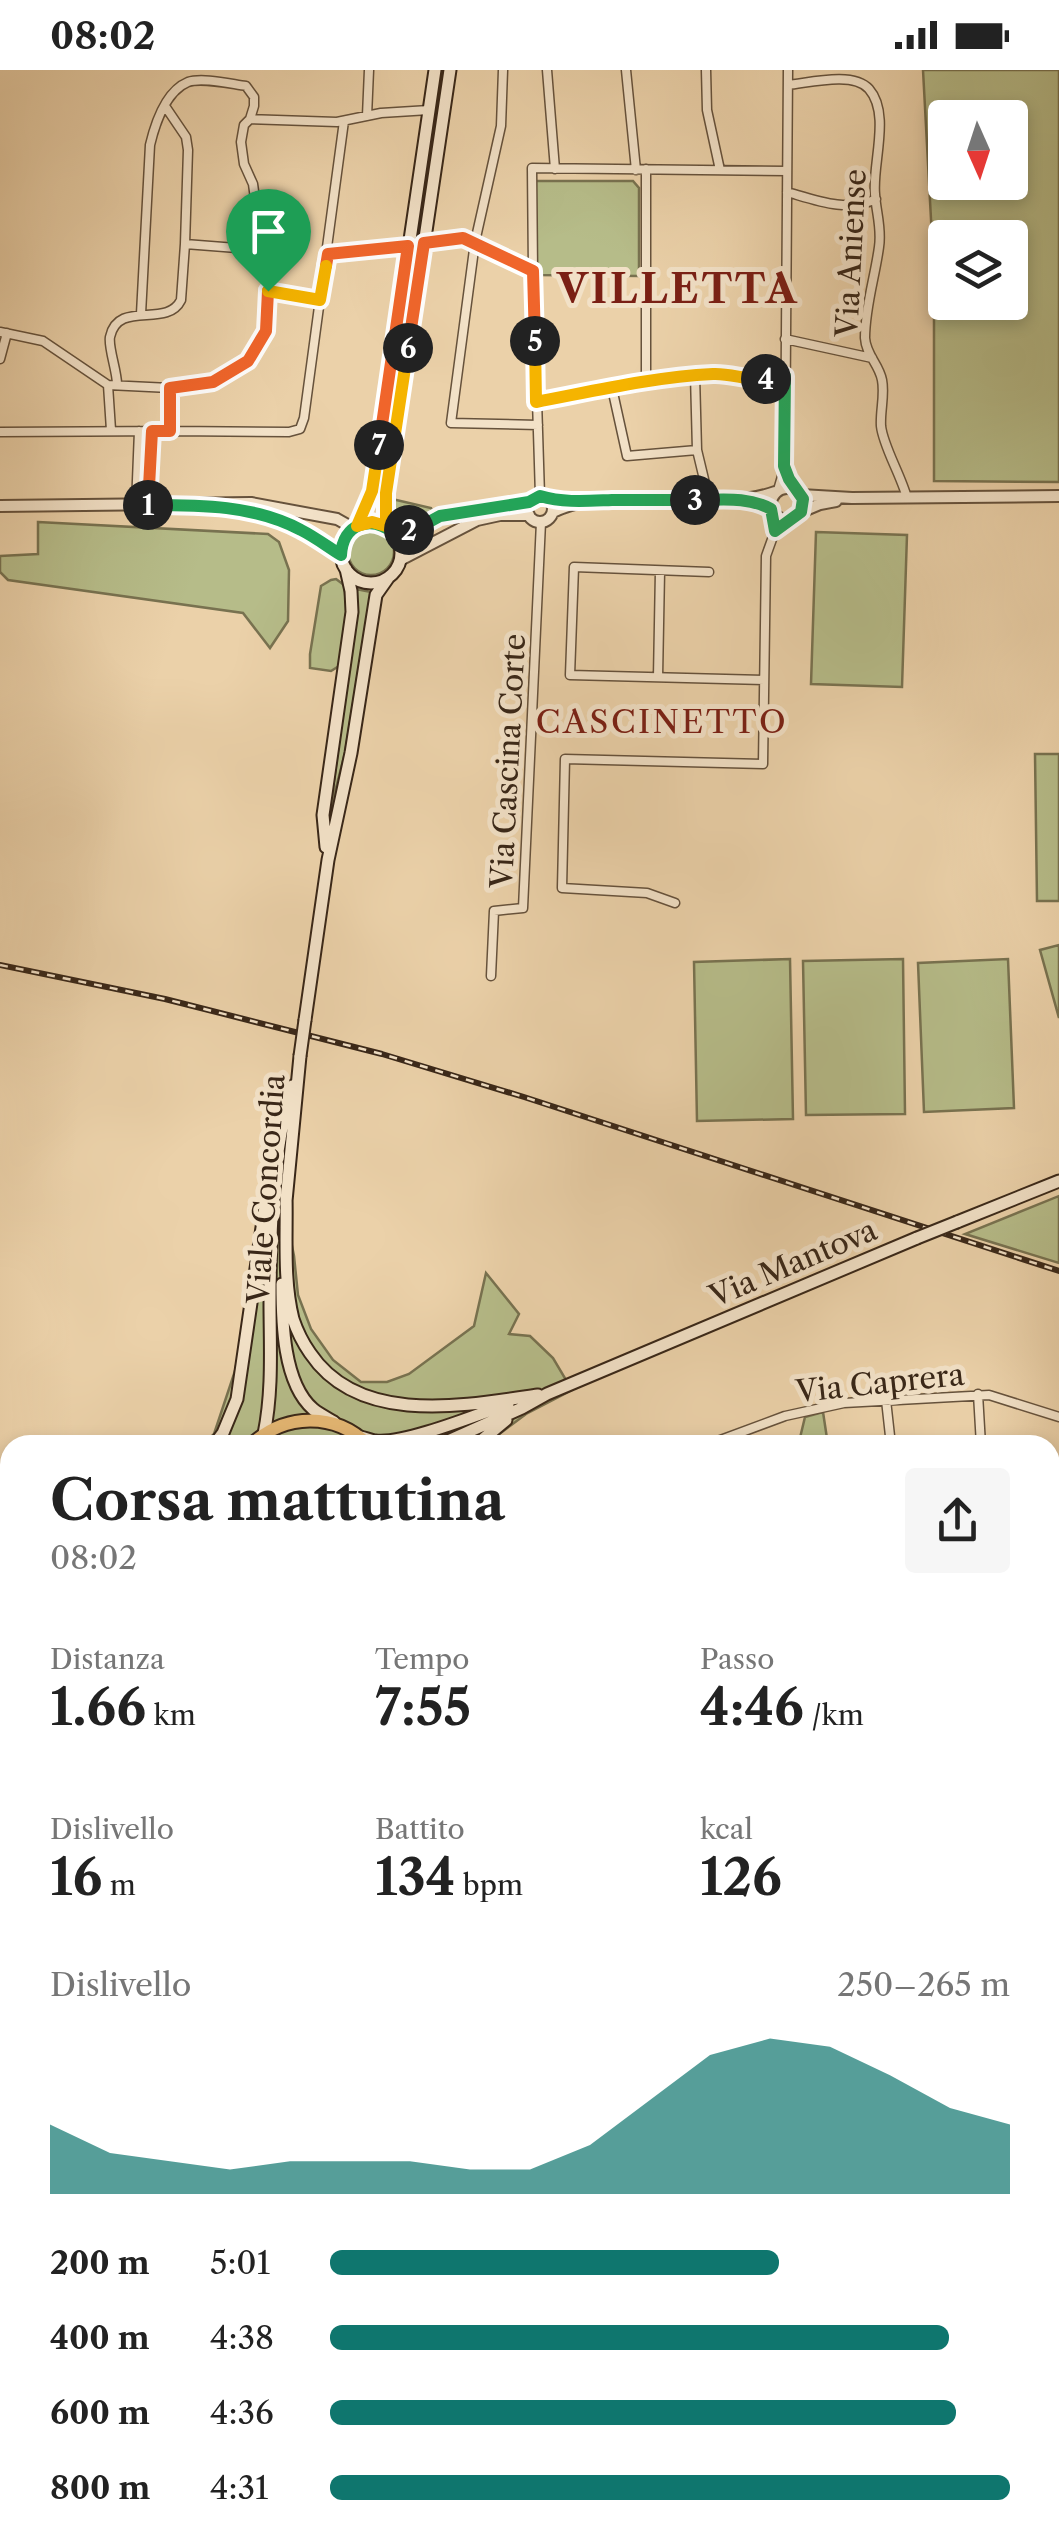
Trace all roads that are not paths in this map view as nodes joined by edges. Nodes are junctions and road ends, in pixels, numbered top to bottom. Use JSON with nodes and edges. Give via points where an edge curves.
{"nodes":[{"id":1,"x":369,"y":70,"type":"edge"},
{"id":2,"x":435,"y":70,"type":"edge"},
{"id":3,"x":450,"y":70,"type":"edge"},
{"id":4,"x":503,"y":70,"type":"edge"},
{"id":5,"x":546,"y":70,"type":"edge"},
{"id":6,"x":626,"y":70,"type":"edge"},
{"id":7,"x":706,"y":70,"type":"edge"},
{"id":8,"x":788,"y":70,"type":"edge"},
{"id":9,"x":788,"y":84,"type":"junction"},
{"id":10,"x":164,"y":106,"type":"junction"},
{"id":11,"x":428,"y":110,"type":"junction"},
{"id":12,"x":367,"y":116,"type":"junction"},
{"id":13,"x":250,"y":120,"type":"junction"},
{"id":14,"x":344,"y":121,"type":"junction"},
{"id":15,"x":555,"y":169,"type":"junction"},
{"id":16,"x":641,"y":170,"type":"junction"},
{"id":17,"x":720,"y":170,"type":"junction"},
{"id":18,"x":788,"y":171,"type":"junction"},
{"id":19,"x":787,"y":192,"type":"junction"},
{"id":20,"x":876,"y":199,"type":"junction"},
{"id":21,"x":475,"y":242,"type":"junction"},
{"id":22,"x":424,"y":243,"type":"junction"},
{"id":23,"x":184,"y":244,"type":"junction"},
{"id":24,"x":408,"y":246,"type":"junction"},
{"id":25,"x":262,"y":250,"type":"junction"},
{"id":26,"x":328,"y":254,"type":"junction"},
{"id":27,"x":533,"y":271,"type":"junction"},
{"id":28,"x":268,"y":291,"type":"junction"},
{"id":29,"x":320,"y":300,"type":"junction"},
{"id":30,"x":141,"y":314,"type":"junction"},
{"id":31,"x":4,"y":333,"type":"edge"},
{"id":32,"x":785,"y":339,"type":"junction"},
{"id":33,"x":872,"y":358,"type":"junction"},
{"id":34,"x":0,"y":359,"type":"edge"},
{"id":35,"x":696,"y":376,"type":"junction"},
{"id":36,"x":785,"y":376,"type":"junction"},
{"id":37,"x":646,"y":382,"type":"junction"},
{"id":38,"x":113,"y":385,"type":"junction"},
{"id":39,"x":170,"y":388,"type":"junction"},
{"id":40,"x":612,"y":388,"type":"junction"},
{"id":41,"x":536,"y":402,"type":"junction"},
{"id":42,"x":538,"y":424,"type":"junction"},
{"id":43,"x":111,"y":430,"type":"junction"},
{"id":44,"x":139,"y":431,"type":"junction"},
{"id":45,"x":152,"y":431,"type":"junction"},
{"id":46,"x":170,"y":431,"type":"junction"},
{"id":47,"x":0,"y":432,"type":"edge"},
{"id":48,"x":697,"y":450,"type":"junction"},
{"id":49,"x":784,"y":466,"type":"junction"},
{"id":50,"x":777,"y":491,"type":"junction"},
{"id":51,"x":798,"y":492,"type":"junction"},
{"id":52,"x":1059,"y":496,"type":"edge"},
{"id":53,"x":852,"y":498,"type":"junction"},
{"id":54,"x":907,"y":498,"type":"junction"},
{"id":55,"x":708,"y":500,"type":"junction"},
{"id":56,"x":748,"y":500,"type":"junction"},
{"id":57,"x":543,"y":503,"type":"junction"},
{"id":58,"x":210,"y":504,"type":"junction"},
{"id":59,"x":142,"y":505,"type":"junction"},
{"id":60,"x":0,"y":506,"type":"edge"},
{"id":61,"x":772,"y":512,"type":"junction"},
{"id":62,"x":801,"y":512,"type":"junction"},
{"id":63,"x":529,"y":516,"type":"junction"},
{"id":64,"x":789,"y":520,"type":"junction"},
{"id":65,"x":541,"y":522,"type":"junction"},
{"id":66,"x":355,"y":527,"type":"junction"},
{"id":67,"x":390,"y":530,"type":"junction"},
{"id":68,"x":775,"y":531,"type":"junction"},
{"id":69,"x":341,"y":555,"type":"junction"},
{"id":70,"x":400,"y":560,"type":"junction"},
{"id":71,"x":346,"y":569,"type":"junction"},
{"id":72,"x":660,"y":570,"type":"junction"},
{"id":73,"x":709,"y":572,"type":"dead end"},
{"id":74,"x":388,"y":578,"type":"junction"},
{"id":75,"x":658,"y":677,"type":"junction"},
{"id":76,"x":764,"y":680,"type":"junction"},
{"id":77,"x":328,"y":860,"type":"junction"},
{"id":78,"x":675,"y":902,"type":"dead end"},
{"id":79,"x":491,"y":976,"type":"dead end"},
{"id":80,"x":300,"y":1056,"type":"junction"},
{"id":81,"x":284,"y":1113,"type":"junction"},
{"id":82,"x":1059,"y":1181,"type":"edge"},
{"id":83,"x":286,"y":1196,"type":"junction"},
{"id":84,"x":547,"y":1394,"type":"junction"},
{"id":85,"x":978,"y":1394,"type":"junction"},
{"id":86,"x":531,"y":1396,"type":"junction"},
{"id":87,"x":886,"y":1400,"type":"junction"},
{"id":88,"x":522,"y":1408,"type":"junction"},
{"id":89,"x":1059,"y":1417,"type":"edge"},
{"id":90,"x":338,"y":1424,"type":"junction"},
{"id":91,"x":264,"y":1434,"type":"joint"},
{"id":92,"x":222,"y":1435,"type":"edge"},
{"id":93,"x":355,"y":1435,"type":"edge"},
{"id":94,"x":411,"y":1435,"type":"edge"},
{"id":95,"x":461,"y":1435,"type":"edge"},
{"id":96,"x":488,"y":1435,"type":"edge"},
{"id":97,"x":734,"y":1435,"type":"edge"},
{"id":98,"x":890,"y":1435,"type":"edge"},
{"id":99,"x":980,"y":1435,"type":"edge"}],
"edges":[{"from":1,"to":12,"type":"street"},
{"from":2,"to":11,"type":"main road"},
{"from":3,"to":22,"type":"main road"},
{"from":4,"to":21,"type":"street","via":[[501,126]]},
{"from":5,"to":15,"type":"street"},
{"from":6,"to":16,"type":"street"},
{"from":7,"to":17,"type":"street"},
{"from":8,"to":9,"type":"street"},
{"from":9,"to":18,"type":"street"},
{"from":9,"to":20,"type":"street","name":"Via Aniense","via":[[858,80],[870,90],[879,136]]},
{"from":10,"to":13,"type":"street","via":[[188,82],[235,84],[254,96]]},
{"from":10,"to":23,"type":"street","via":[[188,150]]},
{"from":10,"to":30,"type":"street","via":[[150,145]]},
{"from":11,"to":12,"type":"street"},
{"from":11,"to":24,"type":"main road"},
{"from":12,"to":14,"type":"street"},
{"from":13,"to":14,"type":"street"},
{"from":13,"to":25,"type":"street","via":[[241,142]]},
{"from":14,"to":26,"type":"street"},
{"from":15,"to":16,"type":"street"},
{"from":15,"to":27,"type":"street","via":[[532,168]]},
{"from":16,"to":17,"type":"street"},
{"from":16,"to":37,"type":"street"},
{"from":17,"to":18,"type":"street"},
{"from":18,"to":19,"type":"street"},
{"from":19,"to":20,"type":"street","via":[[850,206]]},
{"from":19,"to":32,"type":"street"},
{"from":20,"to":33,"type":"street","name":"Via Aniense","via":[[880,245],[865,333]]},
{"from":21,"to":22,"type":"street"},
{"from":21,"to":27,"type":"street"},
{"from":21,"to":42,"type":"street","via":[[451,423]]},
{"from":22,"to":67,"type":"main road","via":[[386,493]]},
{"from":23,"to":25,"type":"street"},
{"from":23,"to":30,"type":"street","via":[[178,307]]},
{"from":24,"to":26,"type":"street"},
{"from":24,"to":66,"type":"main road","via":[[372,491]]},
{"from":25,"to":28,"type":"street"},
{"from":26,"to":29,"type":"street"},
{"from":27,"to":41,"type":"street"},
{"from":28,"to":29,"type":"street"},
{"from":28,"to":39,"type":"street","via":[[266,331],[248,361],[213,382]]},
{"from":29,"to":46,"type":"street","via":[[300,429]]},
{"from":30,"to":38,"type":"street","via":[[126,316],[110,334]]},
{"from":31,"to":34,"type":"street"},
{"from":31,"to":38,"type":"street","via":[[43,342]]},
{"from":32,"to":33,"type":"street"},
{"from":32,"to":36,"type":"street"},
{"from":33,"to":54,"type":"street","name":"Via Aniense","via":[[883,383],[881,428]]},
{"from":35,"to":36,"type":"street"},
{"from":35,"to":37,"type":"street"},
{"from":35,"to":48,"type":"street"},
{"from":36,"to":49,"type":"street"},
{"from":37,"to":40,"type":"street"},
{"from":38,"to":39,"type":"street"},
{"from":38,"to":43,"type":"street"},
{"from":39,"to":46,"type":"street"},
{"from":40,"to":41,"type":"street"},
{"from":40,"to":48,"type":"street","via":[[627,456]]},
{"from":41,"to":42,"type":"street"},
{"from":42,"to":57,"type":"street"},
{"from":43,"to":44,"type":"street"},
{"from":43,"to":47,"type":"street"},
{"from":44,"to":45,"type":"street"},
{"from":44,"to":59,"type":"street"},
{"from":45,"to":46,"type":"street"},
{"from":45,"to":59,"type":"street"},
{"from":48,"to":55,"type":"street"},
{"from":49,"to":50,"type":"street"},
{"from":49,"to":51,"type":"street"},
{"from":50,"to":51,"type":"street"},
{"from":50,"to":56,"type":"street"},
{"from":50,"to":61,"type":"street"},
{"from":51,"to":53,"type":"street"},
{"from":51,"to":62,"type":"street"},
{"from":52,"to":54,"type":"street"},
{"from":53,"to":54,"type":"street"},
{"from":53,"to":62,"type":"street"},
{"from":55,"to":56,"type":"street"},
{"from":55,"to":57,"type":"street"},
{"from":56,"to":61,"type":"street"},
{"from":57,"to":63,"type":"street","via":[[527,509]]},
{"from":57,"to":65,"type":"street","via":[[550,518]]},
{"from":57,"to":67,"type":"street","via":[[440,516],[418,528]]},
{"from":58,"to":59,"type":"street"},
{"from":58,"to":66,"type":"street","via":[[284,508]]},
{"from":58,"to":69,"type":"street","via":[[282,521]]},
{"from":59,"to":60,"type":"street"},
{"from":61,"to":64,"type":"street"},
{"from":61,"to":68,"type":"street"},
{"from":62,"to":64,"type":"street"},
{"from":63,"to":65,"type":"street"},
{"from":63,"to":70,"type":"street","via":[[476,520]]},
{"from":64,"to":68,"type":"street"},
{"from":65,"to":79,"type":"street","name":"Via Cascina Corte","via":[[523,908],[494,911]]},
{"from":66,"to":67,"type":"main road","via":[[372,522]]},
{"from":66,"to":69,"type":"main road"},
{"from":67,"to":70,"type":"main road","via":[[399,541]]},
{"from":68,"to":76,"type":"street","via":[[766,556]]},
{"from":69,"to":71,"type":"main road","name":"Viale Concordia"},
{"from":70,"to":74,"type":"main road","name":"Viale Concordia"},
{"from":71,"to":74,"type":"main road","via":[[360,581]]},
{"from":71,"to":77,"type":"main road","name":"Viale Concordia","via":[[352,612],[323,815]]},
{"from":72,"to":73,"type":"street"},
{"from":72,"to":75,"type":"street"},
{"from":72,"to":75,"type":"street","via":[[574,567],[570,675]]},
{"from":74,"to":77,"type":"main road","name":"Viale Concordia","via":[[376,595]]},
{"from":75,"to":76,"type":"street"},
{"from":76,"to":78,"type":"street","via":[[763,764],[565,759],[562,888],[647,892]]},
{"from":77,"to":80,"type":"main road","name":"Viale Concordia","bridge":true},
{"from":80,"to":81,"type":"main road","name":"Viale Concordia"},
{"from":80,"to":83,"type":"main road","name":"Viale Concordia"},
{"from":81,"to":91,"type":"main road","name":"Viale Concordia","via":[[270,1236],[270,1405]]},
{"from":81,"to":92,"type":"main road","via":[[238,1399]]},
{"from":82,"to":84,"type":"main road","name":"Via Mantova","bridge":true},
{"from":83,"to":86,"type":"main road","via":[[290,1304],[323,1371],[365,1398],[394,1404]]},
{"from":83,"to":90,"type":"main road","name":"Viale Concordia","via":[[282,1302],[288,1358],[303,1397]]},
{"from":84,"to":86,"type":"main road"},
{"from":84,"to":88,"type":"main road"},
{"from":85,"to":87,"type":"street","name":"Via Caprera"},
{"from":85,"to":89,"type":"street","name":"Via Caprera"},
{"from":85,"to":99,"type":"street"},
{"from":86,"to":94,"type":"main road"},
{"from":87,"to":97,"type":"street","name":"Via Caprera","via":[[802,1410]]},
{"from":87,"to":98,"type":"street"},
{"from":88,"to":95,"type":"main road"},
{"from":88,"to":96,"type":"main road"},
{"from":90,"to":91,"type":"main road","via":[[300,1420]]},
{"from":90,"to":93,"type":"main road"}]}
